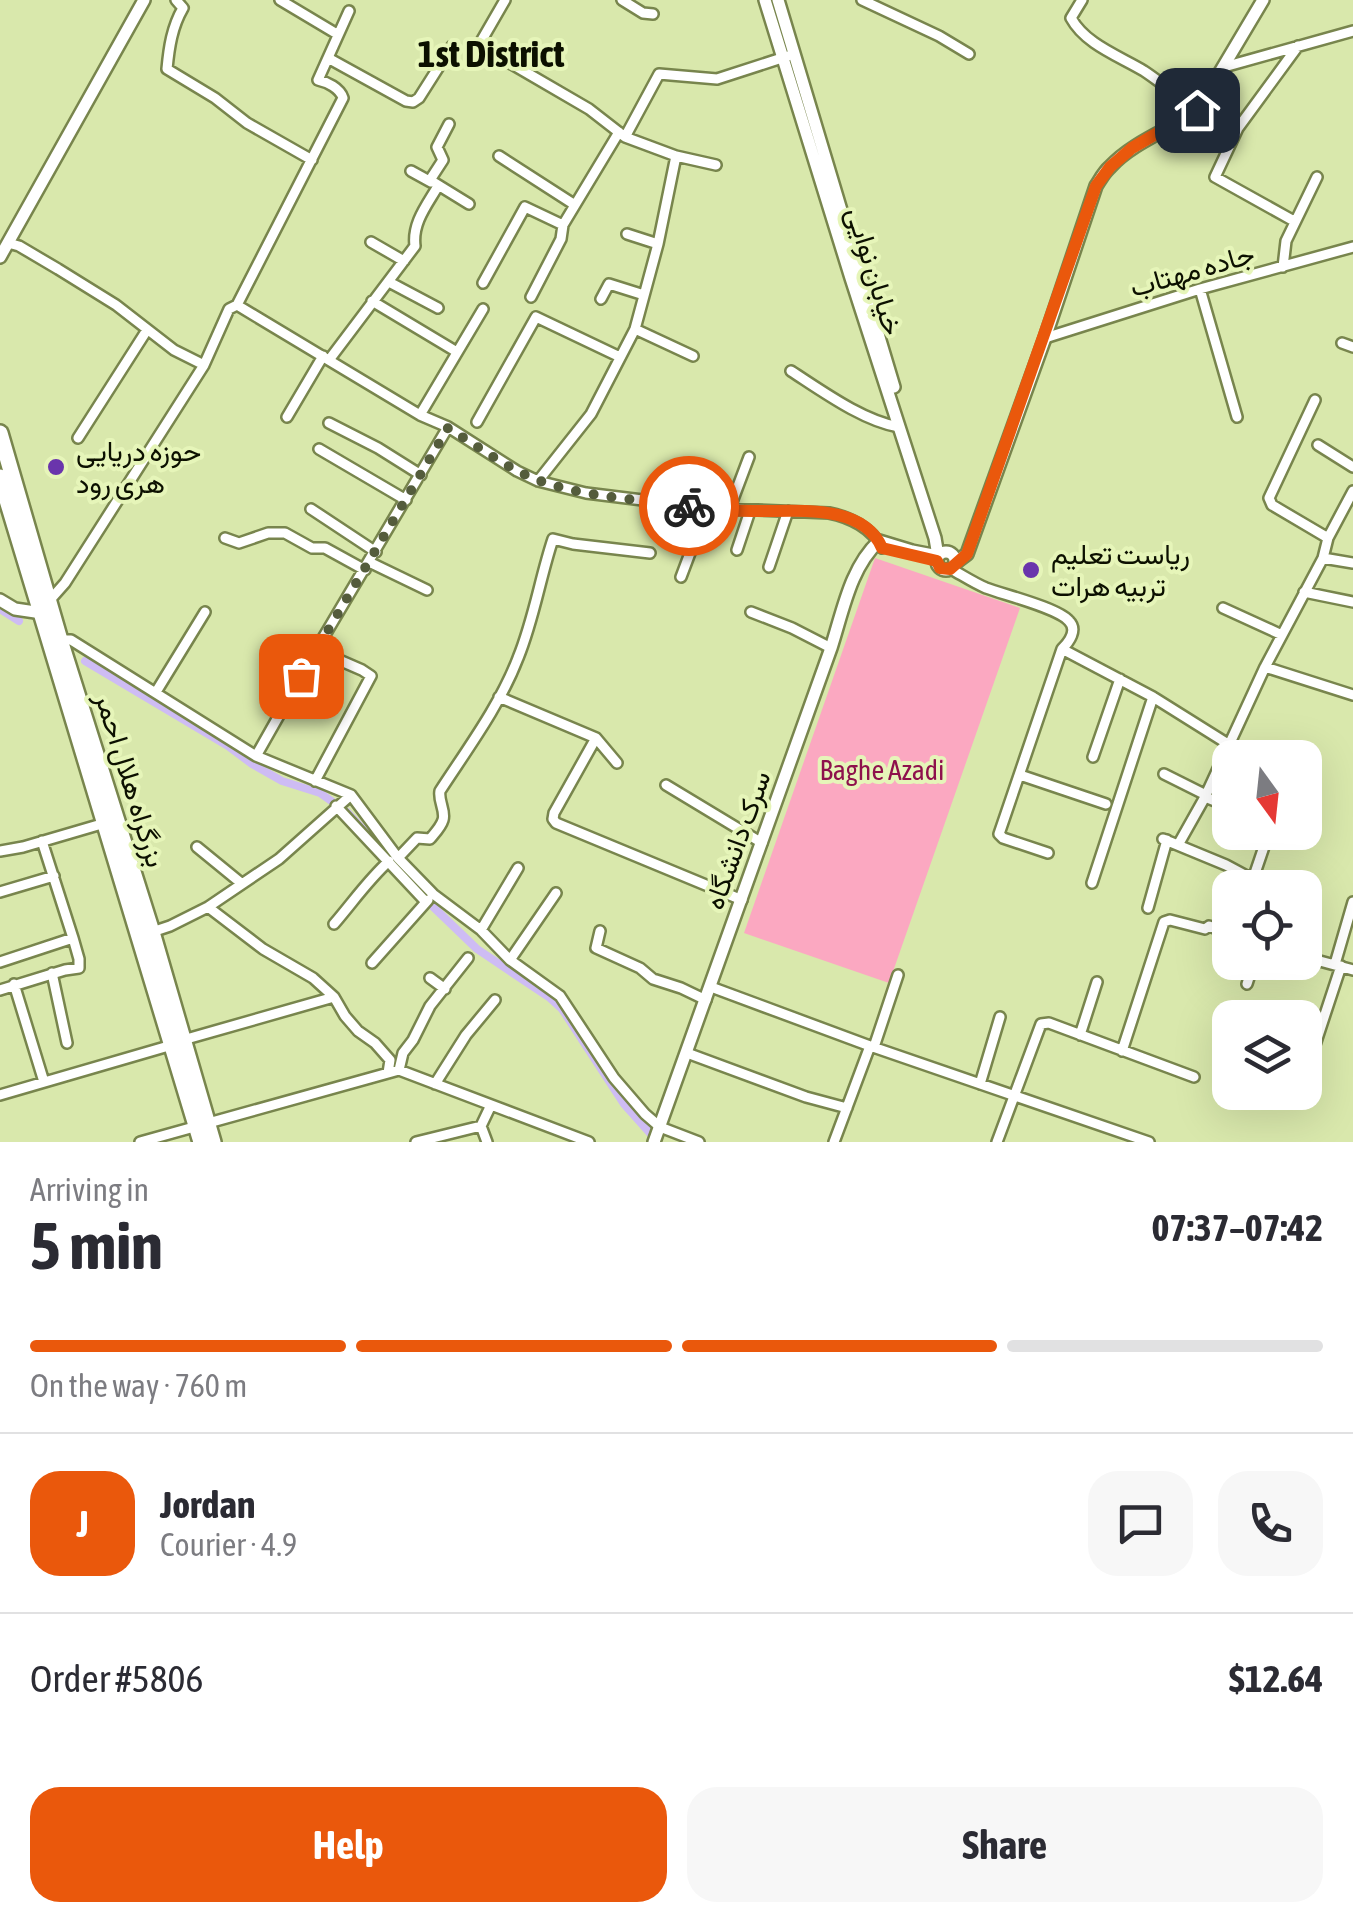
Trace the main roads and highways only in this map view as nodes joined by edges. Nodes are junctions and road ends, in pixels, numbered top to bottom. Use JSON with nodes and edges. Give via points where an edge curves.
{"nodes":[{"id":1,"x":0,"y":433,"type":"edge"},
{"id":2,"x":0,"y":478,"type":"edge"},
{"id":3,"x":45,"y":607,"type":"junction"},
{"id":4,"x":111,"y":821,"type":"junction"},
{"id":5,"x":178,"y":1042,"type":"junction"},
{"id":6,"x":201,"y":1130,"type":"edge"},
{"id":7,"x":213,"y":1142,"type":"edge"}],
"edges":[{"from":1,"to":3,"type":"highway","name":"بزرگراه هلال احمر"},
{"from":2,"to":3,"type":"highway","name":"بزرگراه هلال احمر"},
{"from":3,"to":4,"type":"highway","name":"بزرگراه هلال احمر"},
{"from":3,"to":4,"type":"highway","name":"بزرگراه هلال احمر"},
{"from":4,"to":5,"type":"highway","name":"بزرگراه هلال احمر"},
{"from":4,"to":5,"type":"highway","name":"بزرگراه هلال احمر","via":[[152,932]]},
{"from":5,"to":6,"type":"highway","name":"بزرگراه هلال احمر"},
{"from":6,"to":7,"type":"highway","name":"بزرگراه هلال احمر"}]}
